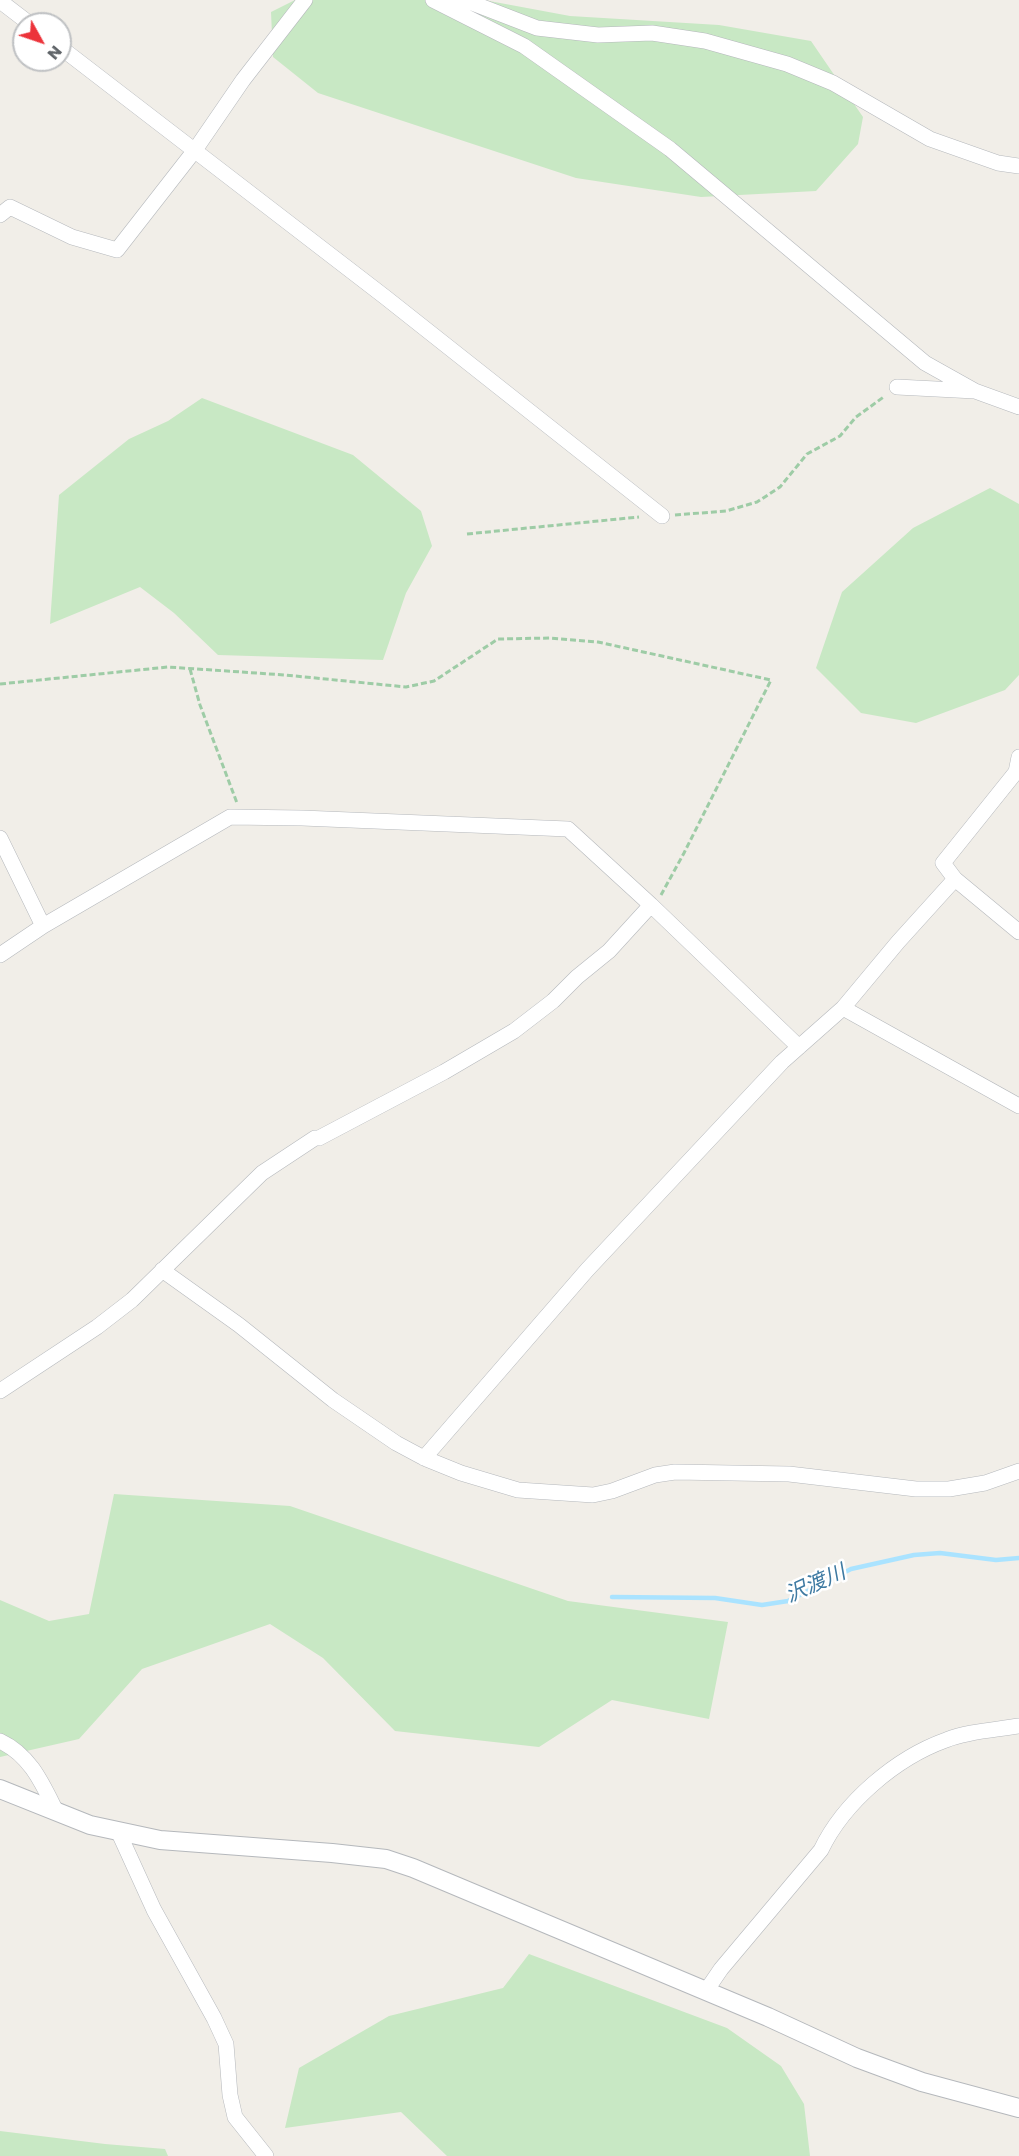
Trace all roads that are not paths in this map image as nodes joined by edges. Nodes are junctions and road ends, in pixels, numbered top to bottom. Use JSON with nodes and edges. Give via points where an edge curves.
{"nodes":[{"id":1,"x":305,"y":0,"type":"edge"},
{"id":2,"x":433,"y":0,"type":"edge"},
{"id":3,"x":0,"y":1,"type":"edge"},
{"id":4,"x":14,"y":12,"type":"edge"},
{"id":5,"x":72,"y":56,"type":"edge"},
{"id":6,"x":195,"y":150,"type":"junction"},
{"id":7,"x":1019,"y":166,"type":"edge"},
{"id":8,"x":0,"y":215,"type":"edge"},
{"id":9,"x":897,"y":387,"type":"road end"},
{"id":10,"x":975,"y":391,"type":"junction"},
{"id":11,"x":1019,"y":407,"type":"edge"},
{"id":12,"x":662,"y":516,"type":"road end"},
{"id":13,"x":1019,"y":758,"type":"edge"},
{"id":14,"x":0,"y":838,"type":"edge"},
{"id":15,"x":956,"y":879,"type":"junction"},
{"id":16,"x":651,"y":905,"type":"junction"},
{"id":17,"x":44,"y":927,"type":"junction"},
{"id":18,"x":1019,"y":932,"type":"edge"},
{"id":19,"x":0,"y":955,"type":"edge"},
{"id":20,"x":843,"y":1008,"type":"junction"},
{"id":21,"x":799,"y":1047,"type":"junction"},
{"id":22,"x":1019,"y":1106,"type":"edge"},
{"id":23,"x":162,"y":1270,"type":"junction"},
{"id":24,"x":0,"y":1390,"type":"edge"},
{"id":25,"x":424,"y":1458,"type":"junction"},
{"id":26,"x":1019,"y":1471,"type":"edge"},
{"id":27,"x":1019,"y":1726,"type":"edge"},
{"id":28,"x":0,"y":1741,"type":"edge"},
{"id":29,"x":0,"y":1789,"type":"edge"},
{"id":30,"x":56,"y":1811,"type":"junction"},
{"id":31,"x":118,"y":1831,"type":"junction"},
{"id":32,"x":706,"y":1991,"type":"junction"},
{"id":33,"x":1019,"y":2108,"type":"edge"},
{"id":34,"x":266,"y":2156,"type":"edge"}],
"edges":[{"from":1,"to":6,"type":"street"},
{"from":2,"to":7,"type":"street","via":[[467,1],[537,28],[598,35],[652,33],[705,41],[787,64],[833,83],[930,140],[998,163]]},
{"from":2,"to":10,"type":"street","via":[[524,46],[670,149],[925,363]]},
{"from":3,"to":4,"type":"street"},
{"from":5,"to":6,"type":"street"},
{"from":6,"to":8,"type":"street","via":[[117,250],[72,237],[10,207]]},
{"from":6,"to":12,"type":"street"},
{"from":9,"to":10,"type":"street"},
{"from":10,"to":11,"type":"street"},
{"from":13,"to":15,"type":"street","via":[[1016,772],[943,863]]},
{"from":14,"to":17,"type":"street"},
{"from":15,"to":18,"type":"street"},
{"from":15,"to":20,"type":"street"},
{"from":16,"to":17,"type":"street","via":[[568,829],[230,817]]},
{"from":16,"to":21,"type":"street"},
{"from":16,"to":23,"type":"street","via":[[609,951],[514,1031],[315,1138],[262,1173]]},
{"from":17,"to":19,"type":"street"},
{"from":20,"to":21,"type":"street"},
{"from":20,"to":22,"type":"street"},
{"from":21,"to":25,"type":"street","via":[[587,1270]]},
{"from":23,"to":24,"type":"street","via":[[97,1327]]},
{"from":23,"to":25,"type":"street","via":[[240,1325],[333,1400]]},
{"from":25,"to":26,"type":"street","via":[[518,1490],[593,1495],[675,1472],[789,1474],[916,1489],[949,1489],[985,1483]]},
{"from":27,"to":32,"type":"street","via":[[945,1740],[882,1777],[854,1803]]},
{"from":28,"to":30,"type":"street","via":[[27,1760]]},
{"from":29,"to":30,"type":"street"},
{"from":30,"to":31,"type":"street"},
{"from":31,"to":32,"type":"street","via":[[160,1840],[387,1859]]},
{"from":31,"to":34,"type":"street","via":[[154,1910],[226,2044],[235,2117]]},
{"from":32,"to":33,"type":"street","via":[[857,2058],[922,2082]]}]}
